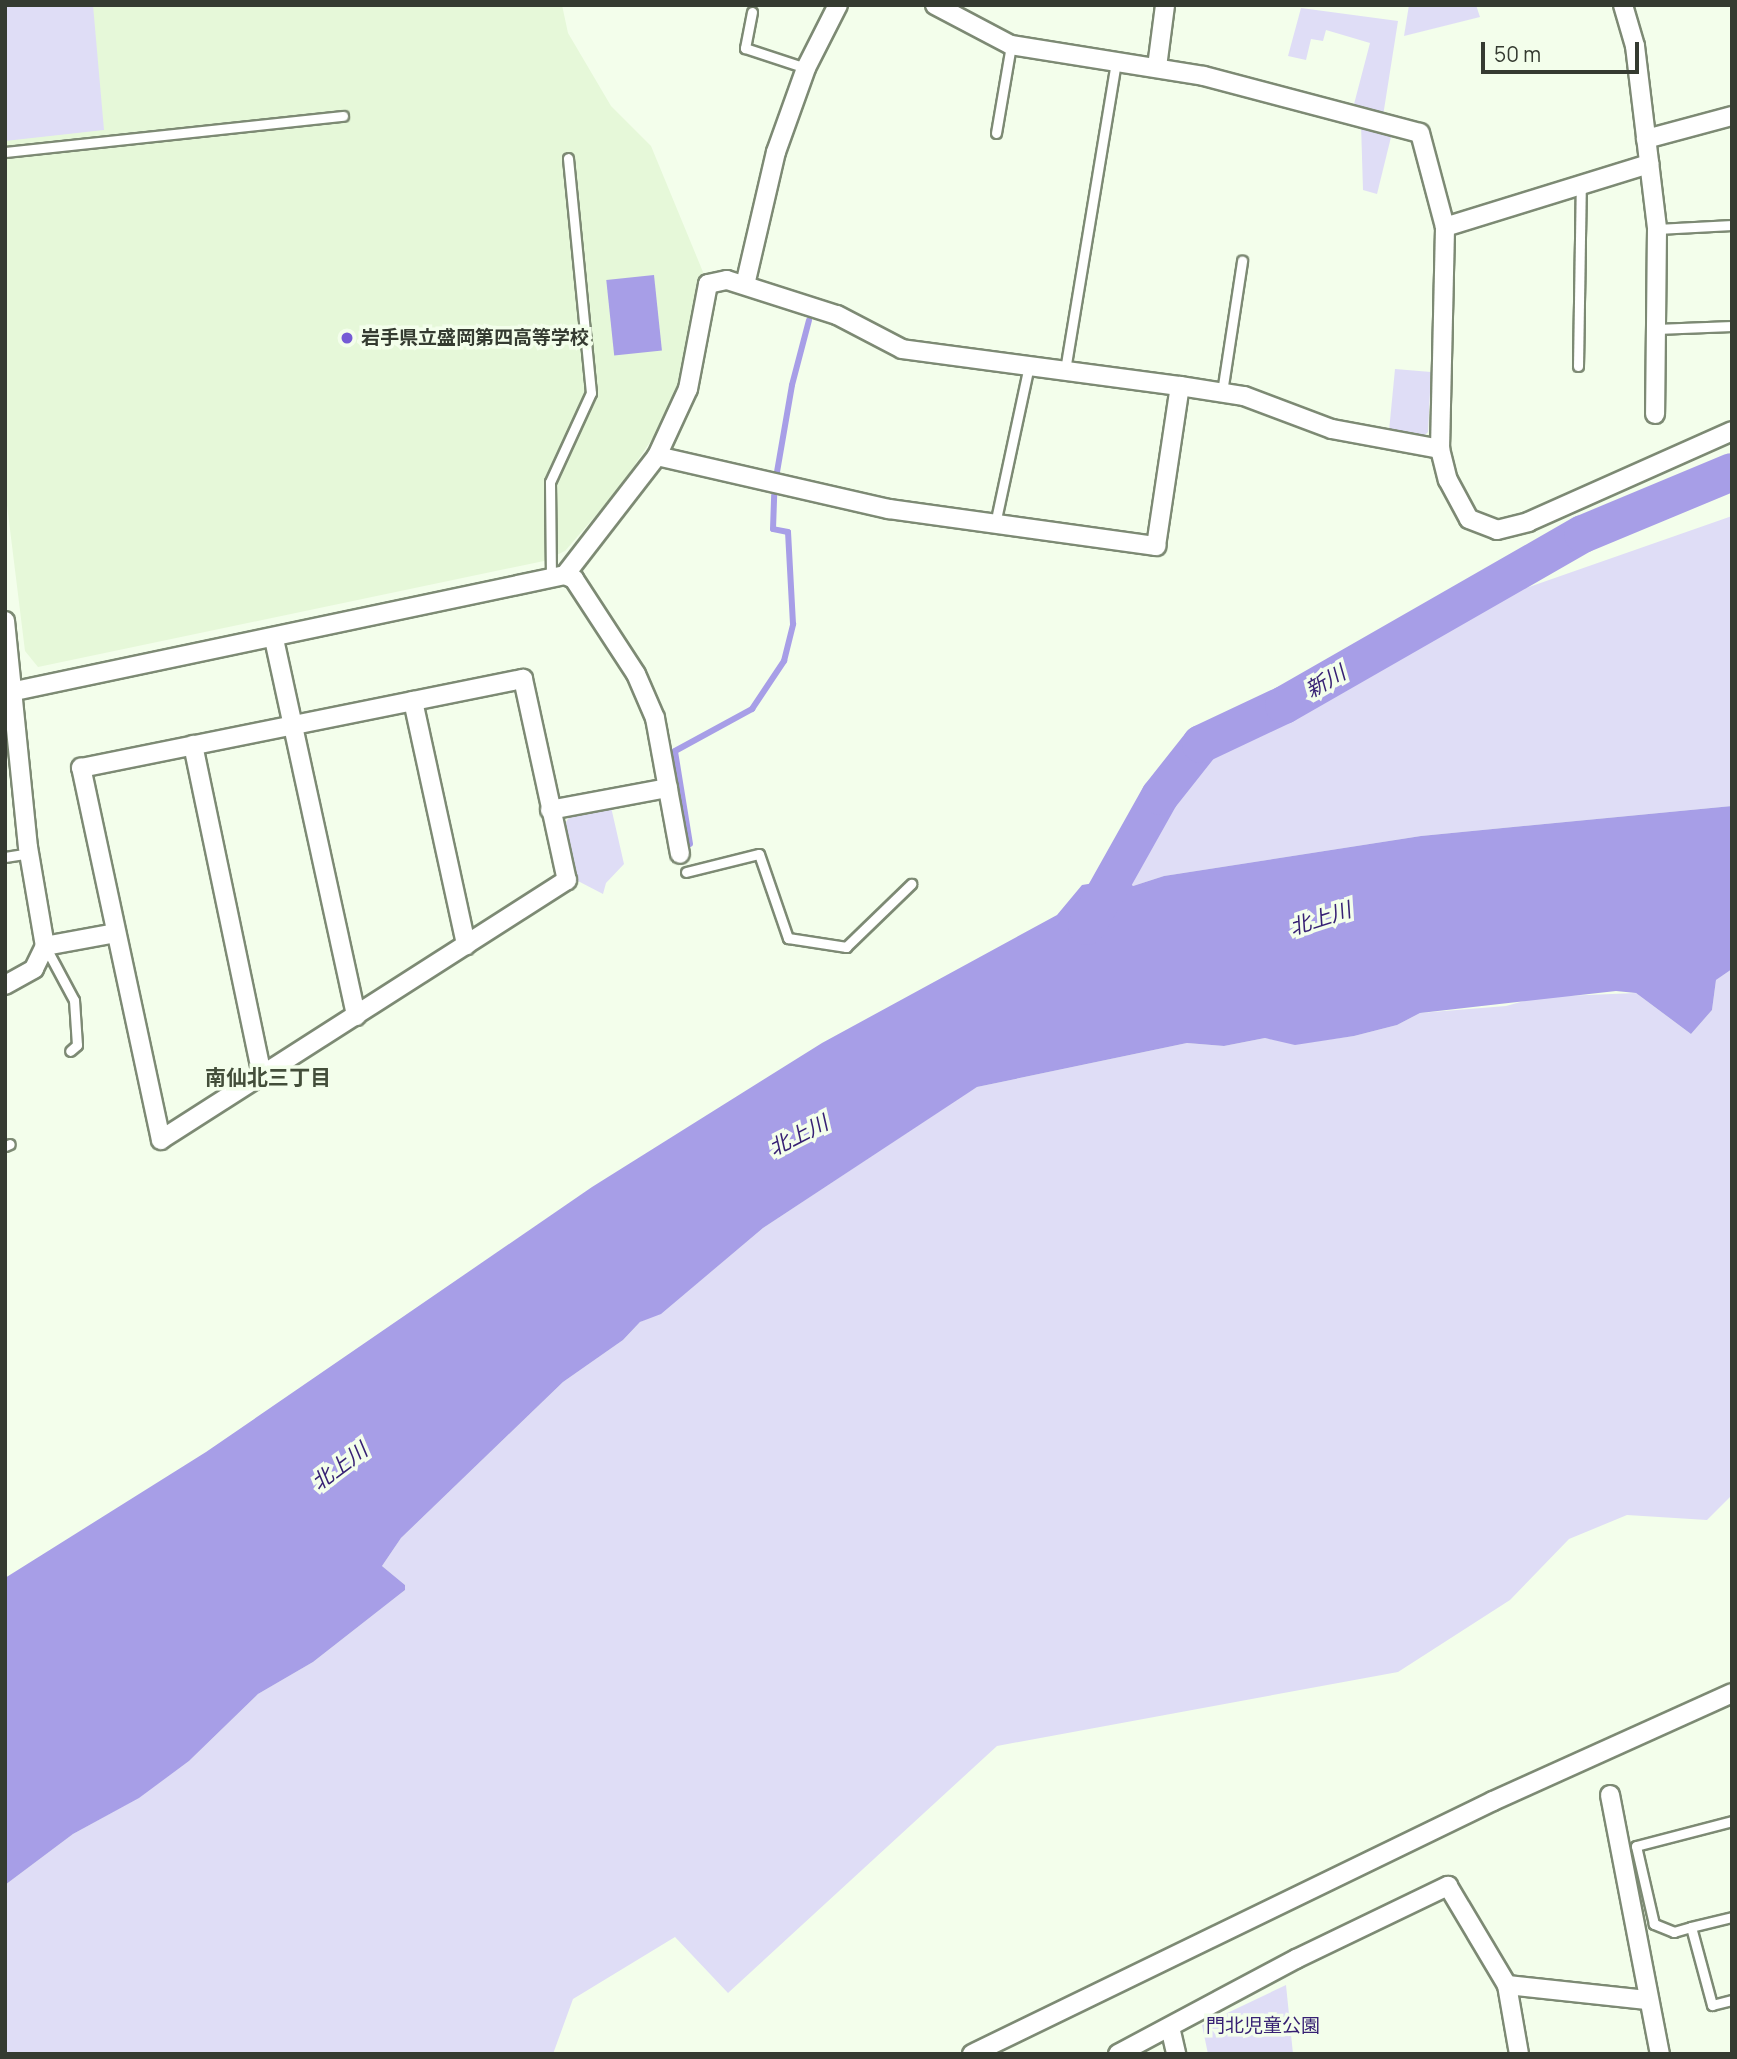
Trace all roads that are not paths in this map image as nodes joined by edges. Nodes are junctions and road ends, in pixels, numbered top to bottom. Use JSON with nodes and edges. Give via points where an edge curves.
{"nodes":[{"id":1,"x":838,"y":5,"type":"edge"},
{"id":2,"x":935,"y":5,"type":"edge"},
{"id":3,"x":1165,"y":5,"type":"edge"},
{"id":4,"x":1623,"y":5,"type":"edge"},
{"id":5,"x":752,"y":12,"type":"dead end"},
{"id":6,"x":1011,"y":46,"type":"junction"},
{"id":7,"x":1116,"y":63,"type":"junction"},
{"id":8,"x":1157,"y":67,"type":"junction"},
{"id":9,"x":806,"y":68,"type":"junction"},
{"id":10,"x":343,"y":116,"type":"dead end"},
{"id":11,"x":1732,"y":116,"type":"edge"},
{"id":12,"x":996,"y":133,"type":"dead end"},
{"id":13,"x":1646,"y":139,"type":"junction"},
{"id":14,"x":5,"y":152,"type":"edge"},
{"id":15,"x":568,"y":158,"type":"dead end"},
{"id":16,"x":1648,"y":164,"type":"junction"},
{"id":17,"x":1581,"y":185,"type":"junction"},
{"id":18,"x":1732,"y":225,"type":"edge"},
{"id":19,"x":1445,"y":227,"type":"junction"},
{"id":20,"x":1657,"y":229,"type":"junction"},
{"id":21,"x":1242,"y":261,"type":"dead end"},
{"id":22,"x":745,"y":285,"type":"junction"},
{"id":23,"x":1732,"y":326,"type":"edge"},
{"id":24,"x":1656,"y":329,"type":"junction"},
{"id":25,"x":1029,"y":366,"type":"junction"},
{"id":26,"x":1578,"y":366,"type":"dead end"},
{"id":27,"x":1065,"y":370,"type":"junction"},
{"id":28,"x":1180,"y":386,"type":"junction"},
{"id":29,"x":1222,"y":393,"type":"junction"},
{"id":30,"x":1655,"y":414,"type":"dead end"},
{"id":31,"x":1732,"y":431,"type":"edge"},
{"id":32,"x":1440,"y":449,"type":"junction"},
{"id":33,"x":657,"y":456,"type":"junction"},
{"id":34,"x":995,"y":524,"type":"junction"},
{"id":35,"x":558,"y":577,"type":"junction"},
{"id":36,"x":6,"y":627,"type":"edge"},
{"id":37,"x":274,"y":639,"type":"junction"},
{"id":38,"x":15,"y":691,"type":"junction"},
{"id":39,"x":414,"y":701,"type":"junction"},
{"id":40,"x":294,"y":725,"type":"junction"},
{"id":41,"x":10,"y":731,"type":"edge"},
{"id":42,"x":193,"y":746,"type":"junction"},
{"id":43,"x":668,"y":788,"type":"junction"},
{"id":44,"x":550,"y":810,"type":"junction"},
{"id":45,"x":29,"y":853,"type":"junction"},
{"id":46,"x":680,"y":854,"type":"dead end"},
{"id":47,"x":5,"y":857,"type":"edge"},
{"id":48,"x":686,"y":872,"type":"dead end"},
{"id":49,"x":911,"y":884,"type":"dead end"},
{"id":50,"x":116,"y":933,"type":"junction"},
{"id":51,"x":466,"y":945,"type":"junction"},
{"id":52,"x":45,"y":946,"type":"junction"},
{"id":53,"x":5,"y":985,"type":"edge"},
{"id":54,"x":356,"y":1016,"type":"junction"},
{"id":55,"x":70,"y":1051,"type":"dead end"},
{"id":56,"x":262,"y":1075,"type":"junction"},
{"id":57,"x":1732,"y":1693,"type":"edge"},
{"id":58,"x":1610,"y":1795,"type":"dead end"},
{"id":59,"x":1732,"y":1821,"type":"edge"},
{"id":60,"x":1732,"y":1917,"type":"edge"},
{"id":61,"x":1691,"y":1927,"type":"junction"},
{"id":62,"x":1507,"y":1985,"type":"junction"},
{"id":63,"x":1647,"y":2000,"type":"junction"},
{"id":64,"x":1732,"y":2000,"type":"edge"},
{"id":65,"x":1170,"y":2027,"type":"junction"},
{"id":66,"x":972,"y":2054,"type":"edge"},
{"id":67,"x":1118,"y":2054,"type":"edge"},
{"id":68,"x":1177,"y":2054,"type":"edge"},
{"id":69,"x":1519,"y":2054,"type":"edge"},
{"id":70,"x":1660,"y":2054,"type":"edge"}],
"edges":[{"from":1,"to":9,"type":"street"},
{"from":2,"to":6,"type":"street"},
{"from":3,"to":8,"type":"street"},
{"from":4,"to":13,"type":"street","via":[[1635,46]]},
{"from":5,"to":9,"type":"lane","via":[[745,48]]},
{"from":6,"to":7,"type":"street"},
{"from":6,"to":12,"type":"lane"},
{"from":7,"to":8,"type":"street"},
{"from":7,"to":27,"type":"lane"},
{"from":8,"to":19,"type":"street","via":[[1420,133]]},
{"from":9,"to":22,"type":"street","via":[[776,152]]},
{"from":10,"to":14,"type":"lane"},
{"from":11,"to":13,"type":"street"},
{"from":13,"to":16,"type":"street"},
{"from":15,"to":35,"type":"lane","via":[[591,393],[550,482]]},
{"from":16,"to":17,"type":"street"},
{"from":16,"to":20,"type":"street"},
{"from":17,"to":19,"type":"street"},
{"from":17,"to":26,"type":"lane"},
{"from":18,"to":20,"type":"lane"},
{"from":19,"to":32,"type":"street"},
{"from":20,"to":24,"type":"street"},
{"from":21,"to":29,"type":"lane"},
{"from":22,"to":25,"type":"street","via":[[837,316],[902,349]]},
{"from":22,"to":33,"type":"street","via":[[727,280],[708,285],[688,390]]},
{"from":23,"to":24,"type":"lane"},
{"from":24,"to":30,"type":"street"},
{"from":25,"to":27,"type":"street"},
{"from":25,"to":34,"type":"lane"},
{"from":27,"to":28,"type":"street"},
{"from":28,"to":29,"type":"street"},
{"from":28,"to":34,"type":"street","via":[[1156,546]]},
{"from":29,"to":32,"type":"street","via":[[1244,396],[1332,429]]},
{"from":31,"to":32,"type":"street","via":[[1528,522],[1497,530],[1469,519],[1448,480]]},
{"from":33,"to":34,"type":"street","via":[[889,509]]},
{"from":33,"to":35,"type":"street"},
{"from":35,"to":37,"type":"street"},
{"from":35,"to":43,"type":"street","via":[[574,579],[636,674],[654,718]]},
{"from":36,"to":38,"type":"street"},
{"from":37,"to":38,"type":"street"},
{"from":37,"to":40,"type":"street"},
{"from":38,"to":41,"type":"street"},
{"from":39,"to":40,"type":"street"},
{"from":39,"to":44,"type":"street","via":[[523,679]]},
{"from":39,"to":51,"type":"street"},
{"from":40,"to":42,"type":"street"},
{"from":40,"to":54,"type":"street"},
{"from":41,"to":45,"type":"street"},
{"from":42,"to":50,"type":"street","via":[[80,768]]},
{"from":42,"to":56,"type":"street"},
{"from":43,"to":44,"type":"street"},
{"from":43,"to":46,"type":"street"},
{"from":44,"to":51,"type":"street","via":[[567,880]]},
{"from":45,"to":47,"type":"lane"},
{"from":45,"to":52,"type":"street"},
{"from":48,"to":49,"type":"lane","via":[[759,854],[789,938],[846,947]]},
{"from":50,"to":52,"type":"street"},
{"from":50,"to":56,"type":"street","via":[[161,1140]]},
{"from":51,"to":54,"type":"street"},
{"from":52,"to":53,"type":"street","via":[[34,969]]},
{"from":52,"to":55,"type":"lane","via":[[74,1000],[77,1045]]},
{"from":54,"to":56,"type":"street"},
{"from":57,"to":66,"type":"street","via":[[1493,1801]]},
{"from":58,"to":63,"type":"street"},
{"from":59,"to":61,"type":"lane","via":[[1636,1846],[1654,1924],[1674,1932]]},
{"from":60,"to":61,"type":"lane"},
{"from":61,"to":64,"type":"lane","via":[[1712,2005]]},
{"from":62,"to":63,"type":"street"},
{"from":62,"to":65,"type":"street","via":[[1448,1885]]},
{"from":62,"to":69,"type":"street"},
{"from":63,"to":70,"type":"street"},
{"from":65,"to":67,"type":"street"},
{"from":65,"to":68,"type":"street"}]}
